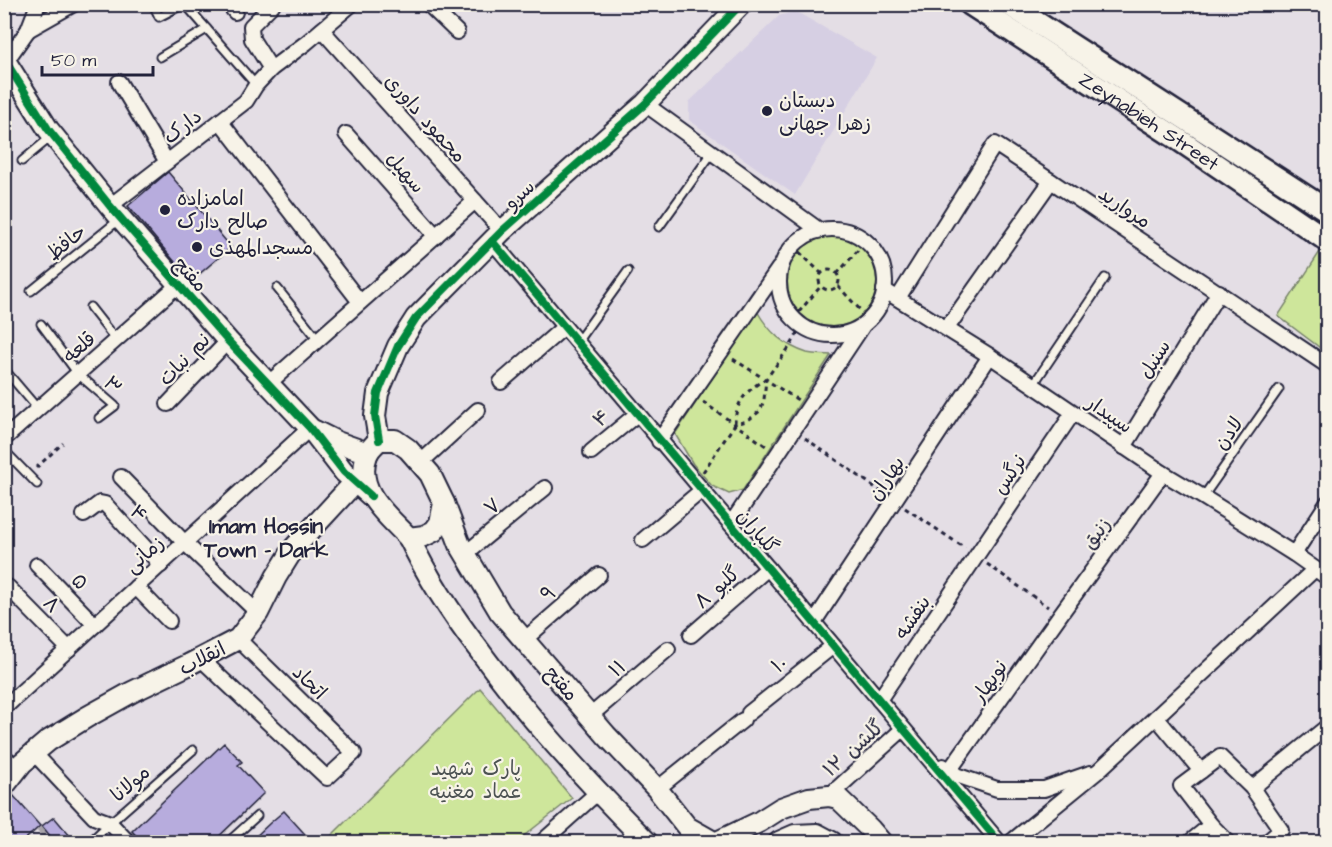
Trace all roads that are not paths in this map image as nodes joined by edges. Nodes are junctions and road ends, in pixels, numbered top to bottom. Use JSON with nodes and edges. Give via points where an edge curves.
{"nodes":[{"id":1,"x":39,"y":4,"type":"edge"},
{"id":2,"x":74,"y":4,"type":"edge"},
{"id":3,"x":153,"y":4,"type":"edge"},
{"id":4,"x":185,"y":4,"type":"edge"},
{"id":5,"x":273,"y":4,"type":"edge"},
{"id":6,"x":352,"y":4,"type":"edge"},
{"id":7,"x":428,"y":4,"type":"edge"},
{"id":8,"x":741,"y":4,"type":"edge"},
{"id":9,"x":970,"y":4,"type":"edge"},
{"id":10,"x":1008,"y":4,"type":"edge"},
{"id":11,"x":207,"y":29,"type":"junction"},
{"id":12,"x":28,"y":30,"type":"junction"},
{"id":13,"x":322,"y":30,"type":"junction"},
{"id":14,"x":457,"y":32,"type":"dead end"},
{"id":15,"x":159,"y":57,"type":"dead end"},
{"id":16,"x":5,"y":61,"type":"edge"},
{"id":17,"x":271,"y":69,"type":"junction"},
{"id":18,"x":119,"y":82,"type":"dead end"},
{"id":19,"x":256,"y":85,"type":"junction"},
{"id":20,"x":645,"y":104,"type":"junction"},
{"id":21,"x":220,"y":121,"type":"junction"},
{"id":22,"x":346,"y":134,"type":"dead end"},
{"id":23,"x":53,"y":135,"type":"junction"},
{"id":24,"x":712,"y":153,"type":"junction"},
{"id":25,"x":22,"y":161,"type":"dead end"},
{"id":26,"x":166,"y":162,"type":"junction"},
{"id":27,"x":1051,"y":181,"type":"junction"},
{"id":28,"x":476,"y":201,"type":"junction"},
{"id":29,"x":1328,"y":212,"type":"edge"},
{"id":30,"x":115,"y":213,"type":"junction"},
{"id":31,"x":659,"y":227,"type":"dead end"},
{"id":32,"x":819,"y":230,"type":"junction"},
{"id":33,"x":436,"y":236,"type":"junction"},
{"id":34,"x":497,"y":236,"type":"junction"},
{"id":35,"x":1328,"y":241,"type":"edge"},
{"id":36,"x":782,"y":263,"type":"junction"},
{"id":37,"x":628,"y":270,"type":"dead end"},
{"id":38,"x":1106,"y":278,"type":"dead end"},
{"id":39,"x":178,"y":285,"type":"junction"},
{"id":40,"x":277,"y":288,"type":"dead end"},
{"id":41,"x":885,"y":290,"type":"junction"},
{"id":42,"x":31,"y":291,"type":"dead end"},
{"id":43,"x":1219,"y":292,"type":"junction"},
{"id":44,"x":898,"y":298,"type":"junction"},
{"id":45,"x":360,"y":302,"type":"junction"},
{"id":46,"x":90,"y":307,"type":"dead end"},
{"id":47,"x":866,"y":323,"type":"junction"},
{"id":48,"x":40,"y":324,"type":"dead end"},
{"id":49,"x":564,"y":327,"type":"junction"},
{"id":50,"x":947,"y":328,"type":"junction"},
{"id":51,"x":318,"y":339,"type":"junction"},
{"id":52,"x":116,"y":340,"type":"junction"},
{"id":53,"x":228,"y":341,"type":"junction"},
{"id":54,"x":577,"y":342,"type":"junction"},
{"id":55,"x":990,"y":356,"type":"junction"},
{"id":56,"x":1328,"y":366,"type":"edge"},
{"id":57,"x":4,"y":369,"type":"edge"},
{"id":58,"x":78,"y":374,"type":"junction"},
{"id":59,"x":501,"y":382,"type":"dead end"},
{"id":60,"x":269,"y":383,"type":"junction"},
{"id":61,"x":1033,"y":386,"type":"junction"},
{"id":62,"x":1279,"y":389,"type":"dead end"},
{"id":63,"x":168,"y":404,"type":"dead end"},
{"id":64,"x":38,"y":409,"type":"junction"},
{"id":65,"x":478,"y":410,"type":"dead end"},
{"id":66,"x":1073,"y":412,"type":"junction"},
{"id":67,"x":637,"y":414,"type":"junction"},
{"id":68,"x":99,"y":418,"type":"dead end"},
{"id":69,"x":310,"y":428,"type":"junction"},
{"id":70,"x":4,"y":439,"type":"edge"},
{"id":71,"x":659,"y":441,"type":"junction"},
{"id":72,"x":373,"y":446,"type":"junction"},
{"id":73,"x":1124,"y":447,"type":"junction"},
{"id":74,"x":4,"y":450,"type":"edge"},
{"id":75,"x":591,"y":452,"type":"dead end"},
{"id":76,"x":420,"y":463,"type":"junction"},
{"id":77,"x":1163,"y":473,"type":"junction"},
{"id":78,"x":121,"y":477,"type":"dead end"},
{"id":79,"x":355,"y":482,"type":"junction"},
{"id":80,"x":37,"y":484,"type":"dead end"},
{"id":81,"x":545,"y":488,"type":"dead end"},
{"id":82,"x":702,"y":490,"type":"junction"},
{"id":83,"x":371,"y":495,"type":"junction"},
{"id":84,"x":1203,"y":496,"type":"junction"},
{"id":85,"x":1328,"y":502,"type":"edge"},
{"id":86,"x":444,"y":503,"type":"junction"},
{"id":87,"x":84,"y":515,"type":"dead end"},
{"id":88,"x":731,"y":524,"type":"junction"},
{"id":89,"x":409,"y":538,"type":"junction"},
{"id":90,"x":643,"y":540,"type":"dead end"},
{"id":91,"x":185,"y":543,"type":"junction"},
{"id":92,"x":465,"y":554,"type":"junction"},
{"id":93,"x":1294,"y":554,"type":"junction"},
{"id":94,"x":976,"y":556,"type":"joint"},
{"id":95,"x":37,"y":565,"type":"dead end"},
{"id":96,"x":160,"y":565,"type":"junction"},
{"id":97,"x":768,"y":568,"type":"junction"},
{"id":98,"x":1315,"y":569,"type":"junction"},
{"id":99,"x":599,"y":575,"type":"dead end"},
{"id":100,"x":1328,"y":578,"type":"edge"},
{"id":101,"x":8,"y":587,"type":"dead end"},
{"id":102,"x":136,"y":587,"type":"junction"},
{"id":103,"x":258,"y":613,"type":"junction"},
{"id":104,"x":1060,"y":615,"type":"joint"},
{"id":105,"x":169,"y":621,"type":"dead end"},
{"id":106,"x":814,"y":622,"type":"junction"},
{"id":107,"x":95,"y":625,"type":"junction"},
{"id":108,"x":691,"y":635,"type":"dead end"},
{"id":109,"x":238,"y":639,"type":"junction"},
{"id":110,"x":524,"y":640,"type":"junction"},
{"id":111,"x":833,"y":646,"type":"junction"},
{"id":112,"x":69,"y":649,"type":"junction"},
{"id":113,"x":668,"y":649,"type":"dead end"},
{"id":114,"x":201,"y":659,"type":"junction"},
{"id":115,"x":879,"y":700,"type":"junction"},
{"id":116,"x":4,"y":708,"type":"edge"},
{"id":117,"x":590,"y":716,"type":"junction"},
{"id":118,"x":1156,"y":717,"type":"junction"},
{"id":119,"x":1328,"y":726,"type":"edge"},
{"id":120,"x":903,"y":729,"type":"junction"},
{"id":121,"x":193,"y":750,"type":"dead end"},
{"id":122,"x":34,"y":753,"type":"junction"},
{"id":123,"x":924,"y":754,"type":"junction"},
{"id":124,"x":949,"y":771,"type":"junction"},
{"id":125,"x":1098,"y":771,"type":"junction"},
{"id":126,"x":1202,"y":771,"type":"junction"},
{"id":127,"x":4,"y":786,"type":"edge"},
{"id":128,"x":1252,"y":788,"type":"junction"},
{"id":129,"x":657,"y":789,"type":"junction"},
{"id":130,"x":598,"y":792,"type":"junction"},
{"id":131,"x":829,"y":796,"type":"junction"},
{"id":132,"x":257,"y":816,"type":"dead end"},
{"id":133,"x":110,"y":823,"type":"junction"},
{"id":134,"x":1211,"y":825,"type":"junction"},
{"id":135,"x":714,"y":842,"type":"edge"},
{"id":136,"x":90,"y":843,"type":"edge"},
{"id":137,"x":128,"y":843,"type":"edge"},
{"id":138,"x":228,"y":843,"type":"edge"},
{"id":139,"x":542,"y":843,"type":"edge"},
{"id":140,"x":647,"y":843,"type":"edge"},
{"id":141,"x":689,"y":843,"type":"edge"},
{"id":142,"x":779,"y":843,"type":"edge"},
{"id":143,"x":832,"y":843,"type":"edge"},
{"id":144,"x":881,"y":843,"type":"edge"},
{"id":145,"x":999,"y":843,"type":"edge"},
{"id":146,"x":1011,"y":843,"type":"edge"},
{"id":147,"x":1190,"y":843,"type":"edge"},
{"id":148,"x":1228,"y":843,"type":"edge"},
{"id":149,"x":1267,"y":843,"type":"edge"}],
"edges":[{"from":1,"to":12,"type":"street"},
{"from":2,"to":12,"type":"street"},
{"from":3,"to":4,"type":"lane","via":[[159,17]]},
{"from":4,"to":11,"type":"lane"},
{"from":5,"to":17,"type":"street","via":[[251,26],[252,39]]},
{"from":6,"to":13,"type":"street","name":"دارک"},
{"from":7,"to":14,"type":"street"},
{"from":8,"to":20,"type":"street","name":"سرو"},
{"from":9,"to":35,"type":"main road","name":"Zeynabieh Street"},
{"from":10,"to":29,"type":"main road","name":"Zeynabieh Street"},
{"from":11,"to":15,"type":"lane"},
{"from":11,"to":19,"type":"lane"},
{"from":12,"to":16,"type":"street"},
{"from":13,"to":17,"type":"street","name":"دارک"},
{"from":13,"to":28,"type":"street","name":"محمود داوری"},
{"from":16,"to":23,"type":"street","name":"مفتح"},
{"from":17,"to":19,"type":"street","name":"دارک"},
{"from":18,"to":26,"type":"street"},
{"from":19,"to":21,"type":"street","name":"دارک","via":[[246,101]]},
{"from":20,"to":24,"type":"street"},
{"from":20,"to":34,"type":"street","name":"سرو"},
{"from":21,"to":26,"type":"street","name":"دارک"},
{"from":21,"to":45,"type":"street"},
{"from":22,"to":33,"type":"street","name":"سهیل"},
{"from":23,"to":25,"type":"lane"},
{"from":23,"to":30,"type":"street","name":"مفتح"},
{"from":24,"to":31,"type":"lane"},
{"from":24,"to":32,"type":"street"},
{"from":26,"to":30,"type":"street","name":"دارک"},
{"from":27,"to":43,"type":"street","name":"مروارید"},
{"from":27,"to":44,"type":"street","name":"مروارید","via":[[995,144]]},
{"from":27,"to":50,"type":"street"},
{"from":28,"to":33,"type":"street"},
{"from":28,"to":34,"type":"street","name":"محمود داوری"},
{"from":30,"to":39,"type":"street","name":"مفتح"},
{"from":30,"to":42,"type":"lane","name":"حافظ"},
{"from":32,"to":36,"type":"street","via":[[798,241]]},
{"from":32,"to":41,"type":"street","via":[[846,230],[874,248],[882,263]]},
{"from":33,"to":45,"type":"street"},
{"from":34,"to":49,"type":"street","name":"گلباران"},
{"from":34,"to":72,"type":"street","name":"سرو","via":[[416,318],[398,346],[378,393]]},
{"from":36,"to":47,"type":"street","via":[[778,286],[783,304],[798,323],[826,336],[844,334]]},
{"from":36,"to":71,"type":"street"},
{"from":37,"to":54,"type":"lane"},
{"from":38,"to":61,"type":"lane"},
{"from":39,"to":52,"type":"street","name":"قلعه"},
{"from":39,"to":53,"type":"street","name":"مفتح"},
{"from":40,"to":51,"type":"lane"},
{"from":41,"to":44,"type":"street","name":"سپیدار"},
{"from":41,"to":47,"type":"street","via":[[875,314]]},
{"from":43,"to":56,"type":"street","name":"مروارید"},
{"from":43,"to":73,"type":"street","name":"سنبل"},
{"from":44,"to":50,"type":"street","name":"سپیدار"},
{"from":45,"to":51,"type":"street"},
{"from":46,"to":52,"type":"lane"},
{"from":47,"to":88,"type":"street"},
{"from":48,"to":58,"type":"lane"},
{"from":49,"to":54,"type":"street","name":"گلباران"},
{"from":49,"to":59,"type":"street"},
{"from":50,"to":55,"type":"street","name":"سپیدار"},
{"from":51,"to":60,"type":"street"},
{"from":52,"to":58,"type":"street","name":"قلعه"},
{"from":53,"to":60,"type":"street","name":"مفتح"},
{"from":53,"to":63,"type":"street","name":"نم نبات"},
{"from":54,"to":67,"type":"street","name":"گلباران"},
{"from":55,"to":61,"type":"street","name":"سپیدار"},
{"from":55,"to":106,"type":"street","name":"بهاران"},
{"from":57,"to":64,"type":"lane"},
{"from":58,"to":64,"type":"street","name":"قلعه"},
{"from":58,"to":68,"type":"lane","name":"۳","via":[[115,406]]},
{"from":60,"to":69,"type":"street","name":"مفتح"},
{"from":61,"to":66,"type":"street","name":"سپیدار"},
{"from":62,"to":84,"type":"lane","name":"لادن"},
{"from":64,"to":70,"type":"street","name":"قلعه"},
{"from":65,"to":76,"type":"street"},
{"from":66,"to":73,"type":"street","name":"سپیدار"},
{"from":66,"to":94,"type":"street","name":"نرگس"},
{"from":67,"to":71,"type":"street","name":"گلباران"},
{"from":67,"to":75,"type":"street","name":"۴"},
{"from":69,"to":72,"type":"street","via":[[337,442]]},
{"from":69,"to":79,"type":"street","name":"مفتح"},
{"from":69,"to":91,"type":"street","name":"زمانی"},
{"from":71,"to":82,"type":"street","name":"گلباران"},
{"from":72,"to":76,"type":"street","via":[[395,440]]},
{"from":72,"to":83,"type":"street","via":[[364,470]]},
{"from":73,"to":77,"type":"street","name":"سپیدار"},
{"from":74,"to":80,"type":"lane"},
{"from":76,"to":86,"type":"street"},
{"from":77,"to":84,"type":"street","name":"سپیدار"},
{"from":77,"to":104,"type":"street","name":"زنبق"},
{"from":78,"to":91,"type":"street"},
{"from":79,"to":83,"type":"street","name":"مفتح"},
{"from":79,"to":103,"type":"street","name":"انقلاب","via":[[294,548]]},
{"from":81,"to":92,"type":"street","name":"۷"},
{"from":82,"to":88,"type":"street","name":"گلباران"},
{"from":82,"to":90,"type":"street"},
{"from":83,"to":89,"type":"street"},
{"from":84,"to":93,"type":"street","name":"سپیدار"},
{"from":85,"to":93,"type":"street"},
{"from":86,"to":89,"type":"street","via":[[434,531]]},
{"from":86,"to":92,"type":"street","name":"مفتح"},
{"from":87,"to":96,"type":"street","name":"۴","via":[[100,503],[105,504]]},
{"from":88,"to":97,"type":"street","name":"گلباران"},
{"from":89,"to":130,"type":"street","via":[[426,572],[503,684]]},
{"from":91,"to":96,"type":"street","name":"زمانی"},
{"from":91,"to":103,"type":"street"},
{"from":92,"to":110,"type":"street","name":"مفتح","via":[[500,612]]},
{"from":93,"to":98,"type":"street","name":"سپیدار"},
{"from":94,"to":115,"type":"street","name":"بنفشه"},
{"from":95,"to":107,"type":"street","name":"۵"},
{"from":96,"to":102,"type":"street","name":"زمانی"},
{"from":97,"to":106,"type":"street","name":"گلباران"},
{"from":97,"to":108,"type":"street","name":"گلبو ۸"},
{"from":98,"to":100,"type":"street","name":"سپیدار"},
{"from":98,"to":118,"type":"street"},
{"from":99,"to":110,"type":"street","name":"۹"},
{"from":101,"to":112,"type":"street","name":"۸"},
{"from":102,"to":105,"type":"street"},
{"from":102,"to":107,"type":"street","name":"زمانی"},
{"from":103,"to":109,"type":"street","name":"انقلاب"},
{"from":104,"to":124,"type":"street","name":"نوبهار"},
{"from":106,"to":111,"type":"street","name":"گلباران"},
{"from":107,"to":112,"type":"street","name":"زمانی"},
{"from":109,"to":114,"type":"street","name":"انقلاب"},
{"from":109,"to":114,"type":"street","name":"اتحاد","via":[[354,753],[327,778]]},
{"from":110,"to":117,"type":"street","name":"مفتح"},
{"from":111,"to":115,"type":"street","name":"گلباران"},
{"from":111,"to":129,"type":"street","name":"۱۰"},
{"from":112,"to":116,"type":"street","name":"زمانی"},
{"from":113,"to":117,"type":"street","name":"۱۱"},
{"from":114,"to":122,"type":"street","name":"انقلاب","via":[[96,712]]},
{"from":115,"to":120,"type":"street","name":"گلباران"},
{"from":117,"to":129,"type":"street","name":"مفتح"},
{"from":118,"to":125,"type":"street"},
{"from":118,"to":126,"type":"street"},
{"from":119,"to":128,"type":"street"},
{"from":120,"to":123,"type":"street","name":"گلباران"},
{"from":120,"to":131,"type":"street","name":"گلشن ۱۲"},
{"from":121,"to":133,"type":"lane","name":"مولانا"},
{"from":122,"to":127,"type":"street","name":"انقلاب"},
{"from":122,"to":133,"type":"street","via":[[93,817]]},
{"from":123,"to":124,"type":"street"},
{"from":123,"to":145,"type":"street","name":"گلباران"},
{"from":124,"to":125,"type":"street","via":[[997,789],[1044,789]]},
{"from":125,"to":146,"type":"street"},
{"from":126,"to":128,"type":"street","via":[[1220,757]]},
{"from":126,"to":134,"type":"street","via":[[1181,786]]},
{"from":128,"to":149,"type":"street","via":[[1281,830]]},
{"from":129,"to":135,"type":"street","name":"مفتح","via":[[687,827]]},
{"from":130,"to":139,"type":"street"},
{"from":130,"to":140,"type":"street"},
{"from":131,"to":135,"type":"street","via":[[781,808]]},
{"from":131,"to":144,"type":"street","via":[[838,798]]},
{"from":132,"to":138,"type":"lane"},
{"from":133,"to":136,"type":"lane","name":"مولانا"},
{"from":133,"to":137,"type":"street"},
{"from":134,"to":147,"type":"street"},
{"from":134,"to":148,"type":"street"},
{"from":135,"to":141,"type":"street"},
{"from":142,"to":143,"type":"street","via":[[795,835],[817,834]]}]}
